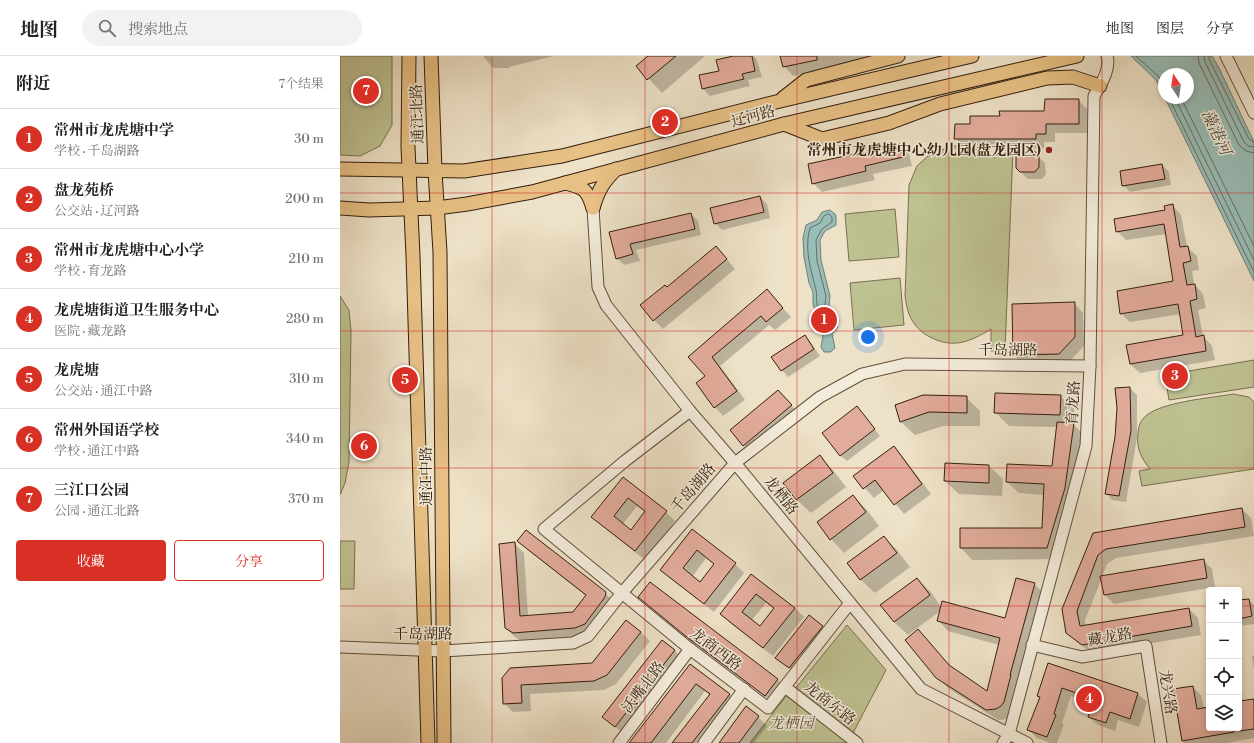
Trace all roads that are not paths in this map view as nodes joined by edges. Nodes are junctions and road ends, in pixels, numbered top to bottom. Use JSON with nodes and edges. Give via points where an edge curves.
{"nodes":[{"id":1,"x":410,"y":56,"type":"edge"},
{"id":2,"x":431,"y":56,"type":"edge"},
{"id":3,"x":898,"y":56,"type":"edge"},
{"id":4,"x":972,"y":56,"type":"edge"},
{"id":5,"x":1077,"y":56,"type":"edge"},
{"id":6,"x":1107,"y":56,"type":"edge"},
{"id":7,"x":1226,"y":56,"type":"edge"},
{"id":8,"x":1100,"y":86,"type":"junction"},
{"id":9,"x":780,"y":101,"type":"junction"},
{"id":10,"x":1254,"y":113,"type":"edge"},
{"id":11,"x":784,"y":124,"type":"junction"},
{"id":12,"x":340,"y":169,"type":"edge"},
{"id":13,"x":616,"y":169,"type":"junction"},
{"id":14,"x":409,"y":171,"type":"junction"},
{"id":15,"x":435,"y":171,"type":"junction"},
{"id":16,"x":564,"y":183,"type":"junction"},
{"id":17,"x":340,"y":208,"type":"edge"},
{"id":18,"x":437,"y":208,"type":"junction"},
{"id":19,"x":594,"y":208,"type":"junction"},
{"id":20,"x":410,"y":210,"type":"junction"},
{"id":21,"x":1090,"y":366,"type":"junction"},
{"id":22,"x":690,"y":411,"type":"junction"},
{"id":23,"x":735,"y":463,"type":"junction"},
{"id":24,"x":621,"y":594,"type":"junction"},
{"id":25,"x":850,"y":603,"type":"junction"},
{"id":26,"x":1032,"y":645,"type":"junction"},
{"id":27,"x":1146,"y":646,"type":"joint"},
{"id":28,"x":340,"y":647,"type":"edge"},
{"id":29,"x":690,"y":649,"type":"junction"},
{"id":30,"x":425,"y":651,"type":"junction"},
{"id":31,"x":443,"y":651,"type":"junction"},
{"id":32,"x":785,"y":687,"type":"junction"},
{"id":33,"x":744,"y":689,"type":"junction"},
{"id":34,"x":1006,"y":738,"type":"edge"},
{"id":35,"x":428,"y":743,"type":"edge"},
{"id":36,"x":444,"y":743,"type":"edge"},
{"id":37,"x":619,"y":743,"type":"edge"},
{"id":38,"x":704,"y":743,"type":"edge"},
{"id":39,"x":857,"y":743,"type":"edge"},
{"id":40,"x":1027,"y":743,"type":"edge"},
{"id":41,"x":1161,"y":743,"type":"edge"}],
"edges":[{"from":1,"to":14,"type":"main road","name":"通江北路"},
{"from":2,"to":15,"type":"main road","name":"通江北路"},
{"from":3,"to":9,"type":"main road","via":[[806,80]]},
{"from":4,"to":9,"type":"main road","name":"辽河路"},
{"from":5,"to":11,"type":"main road","name":"辽河路"},
{"from":6,"to":8,"type":"street","name":"育龙路","via":[[1106,71]]},
{"from":7,"to":10,"type":"street"},
{"from":8,"to":11,"type":"main road","via":[[1073,77],[1047,78],[940,104],[889,123],[822,138]]},
{"from":8,"to":21,"type":"street","name":"育龙路","via":[[1094,96]]},
{"from":9,"to":15,"type":"main road","name":"辽河路","via":[[562,156],[464,171]]},
{"from":11,"to":13,"type":"main road","name":"辽河路"},
{"from":12,"to":14,"type":"main road"},
{"from":13,"to":16,"type":"main road","name":"辽河路"},
{"from":13,"to":19,"type":"main road","via":[[597,193]]},
{"from":14,"to":15,"type":"main road","name":"辽河路"},
{"from":14,"to":20,"type":"main road","name":"通江北路"},
{"from":15,"to":18,"type":"main road","name":"通江北路"},
{"from":16,"to":18,"type":"main road","name":"辽河路","via":[[510,196]]},
{"from":16,"to":19,"type":"main road","via":[[581,187],[589,194]]},
{"from":17,"to":20,"type":"main road"},
{"from":18,"to":20,"type":"main road","name":"辽河路"},
{"from":18,"to":31,"type":"main road","name":"通江中路","via":[[440,252]]},
{"from":19,"to":22,"type":"street","name":"龙栖路","via":[[598,287],[606,305]]},
{"from":20,"to":30,"type":"main road","name":"通江中路"},
{"from":21,"to":23,"type":"street","name":"千岛湖路","via":[[904,364],[862,374],[820,397]]},
{"from":21,"to":26,"type":"street","name":"育龙路","via":[[1086,446]]},
{"from":22,"to":23,"type":"street","name":"龙栖路"},
{"from":22,"to":24,"type":"street","name":"龙商西路","via":[[544,529]]},
{"from":23,"to":24,"type":"street","name":"千岛湖路"},
{"from":23,"to":25,"type":"street","name":"龙栖路"},
{"from":24,"to":29,"type":"street","name":"龙商西路"},
{"from":24,"to":31,"type":"street","name":"千岛湖路","via":[[588,636],[573,643]]},
{"from":25,"to":32,"type":"street","name":"龙商西路"},
{"from":25,"to":34,"type":"street","name":"龙栖路","via":[[921,689]]},
{"from":26,"to":27,"type":"street","name":"藏龙路","via":[[1082,658]]},
{"from":26,"to":34,"type":"street","name":"育龙路"},
{"from":27,"to":41,"type":"street","name":"龙兴路"},
{"from":28,"to":30,"type":"street","name":"千岛湖路"},
{"from":29,"to":33,"type":"street","name":"龙商西路"},
{"from":29,"to":37,"type":"street","name":"沃嘴北路"},
{"from":30,"to":31,"type":"street","name":"千岛湖路"},
{"from":30,"to":35,"type":"main road","name":"通江中路"},
{"from":31,"to":36,"type":"main road","name":"通江中路"},
{"from":32,"to":33,"type":"street","name":"龙商西路","via":[[768,708]]},
{"from":32,"to":39,"type":"street","name":"龙商东路"},
{"from":33,"to":38,"type":"street"},
{"from":34,"to":40,"type":"street","name":"龙栖路"}]}
